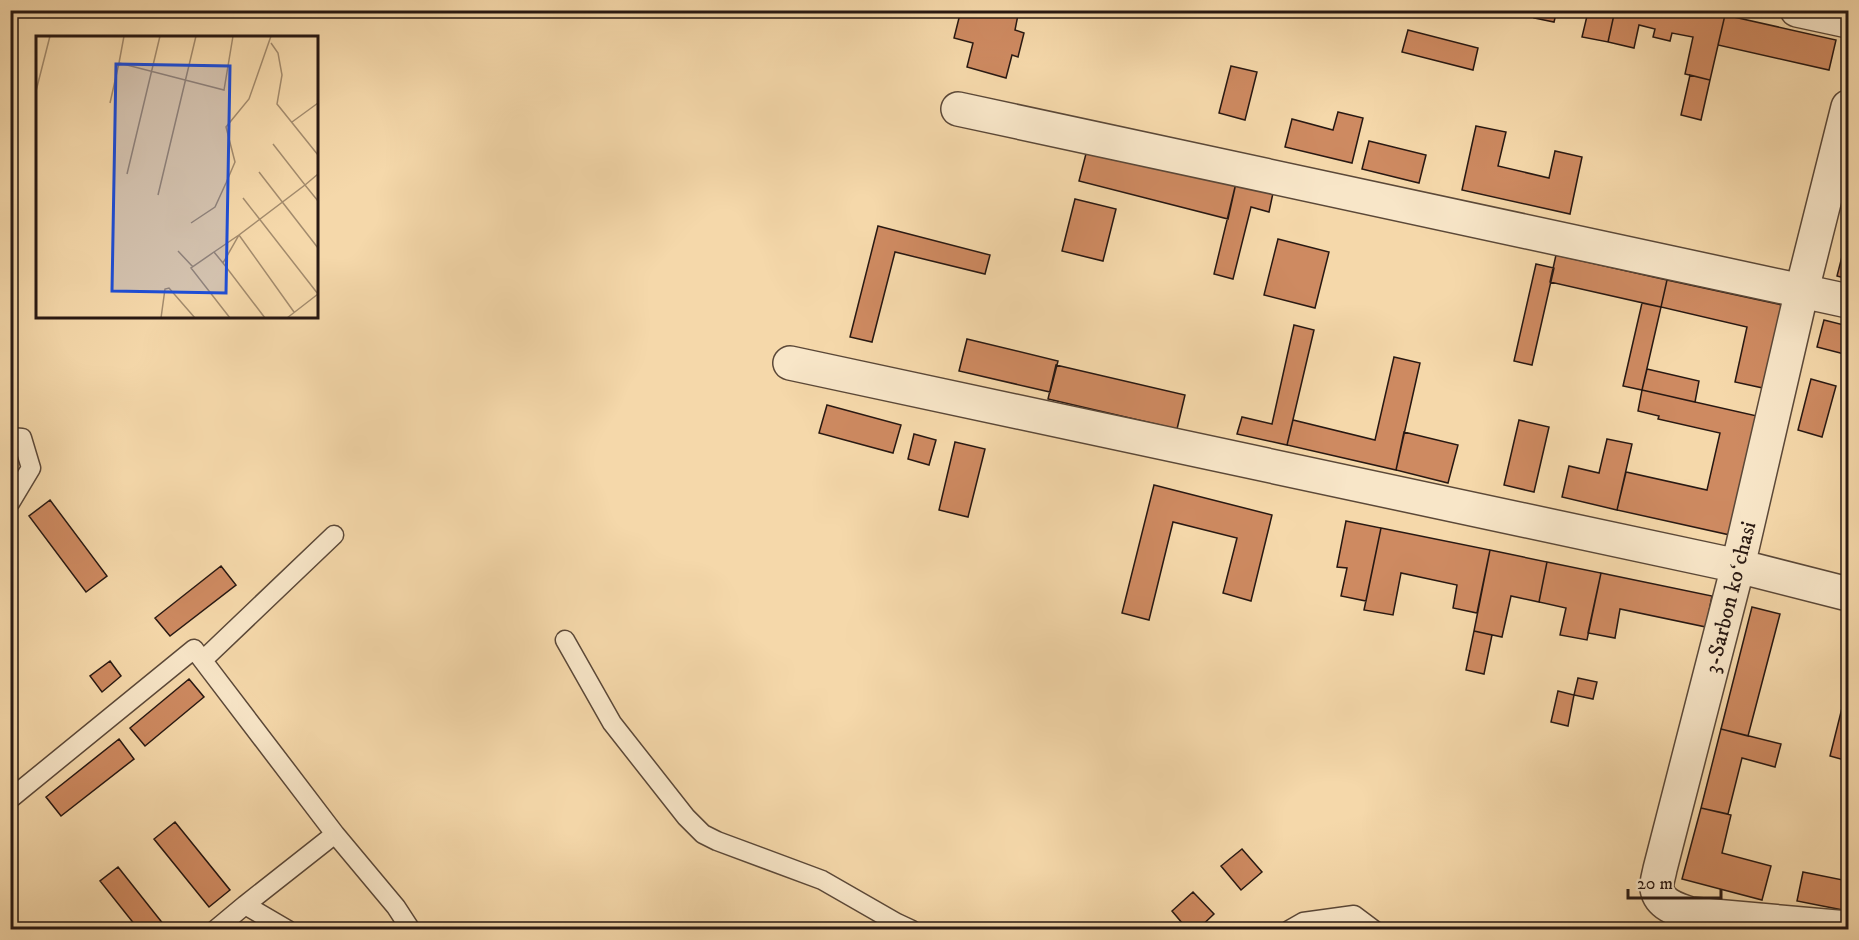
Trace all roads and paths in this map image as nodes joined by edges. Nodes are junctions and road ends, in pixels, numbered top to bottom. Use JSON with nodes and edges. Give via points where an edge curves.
{"nodes":[{"id":1,"x":1797,"y":10,"type":"edge"},
{"id":2,"x":1848,"y":21,"type":"edge"},
{"id":3,"x":1848,"y":107,"type":"edge"},
{"id":4,"x":958,"y":109,"type":"dead end"},
{"id":5,"x":1802,"y":290,"type":"junction"},
{"id":6,"x":1848,"y":301,"type":"edge"},
{"id":7,"x":790,"y":363,"type":"dead end"},
{"id":8,"x":10,"y":437,"type":"edge"},
{"id":9,"x":10,"y":502,"type":"edge"},
{"id":10,"x":334,"y":535,"type":"dead end"},
{"id":11,"x":1738,"y":566,"type":"junction"},
{"id":12,"x":1848,"y":594,"type":"edge"},
{"id":13,"x":565,"y":640,"type":"dead end"},
{"id":14,"x":203,"y":660,"type":"junction"},
{"id":15,"x":10,"y":799,"type":"edge"},
{"id":16,"x":335,"y":834,"type":"junction"},
{"id":17,"x":245,"y":905,"type":"junction"},
{"id":18,"x":1848,"y":928,"type":"edge"},
{"id":19,"x":214,"y":930,"type":"edge"},
{"id":20,"x":288,"y":930,"type":"edge"},
{"id":21,"x":411,"y":930,"type":"edge"},
{"id":22,"x":912,"y":930,"type":"edge"},
{"id":23,"x":1289,"y":930,"type":"edge"},
{"id":24,"x":1374,"y":930,"type":"edge"}],
"edges":[{"from":1,"to":2,"type":"street"},
{"from":3,"to":5,"type":"street","name":"3-Sarbon koʻchasi"},
{"from":4,"to":5,"type":"street"},
{"from":5,"to":6,"type":"street"},
{"from":5,"to":11,"type":"street","name":"3-Sarbon koʻchasi"},
{"from":7,"to":11,"type":"street"},
{"from":8,"to":9,"type":"lane","via":[[22,438],[31,468]]},
{"from":10,"to":14,"type":"lane"},
{"from":11,"to":12,"type":"street"},
{"from":11,"to":18,"type":"street","name":"3-Sarbon koʻchasi","via":[[1657,890],[1664,902],[1691,914]]},
{"from":13,"to":22,"type":"lane","via":[[612,723],[702,834],[822,880]]},
{"from":14,"to":15,"type":"lane","via":[[194,649]]},
{"from":14,"to":16,"type":"lane"},
{"from":16,"to":17,"type":"lane"},
{"from":16,"to":21,"type":"lane"},
{"from":17,"to":19,"type":"lane"},
{"from":17,"to":20,"type":"lane"},
{"from":23,"to":24,"type":"lane","via":[[1302,922],[1354,915]]}]}
